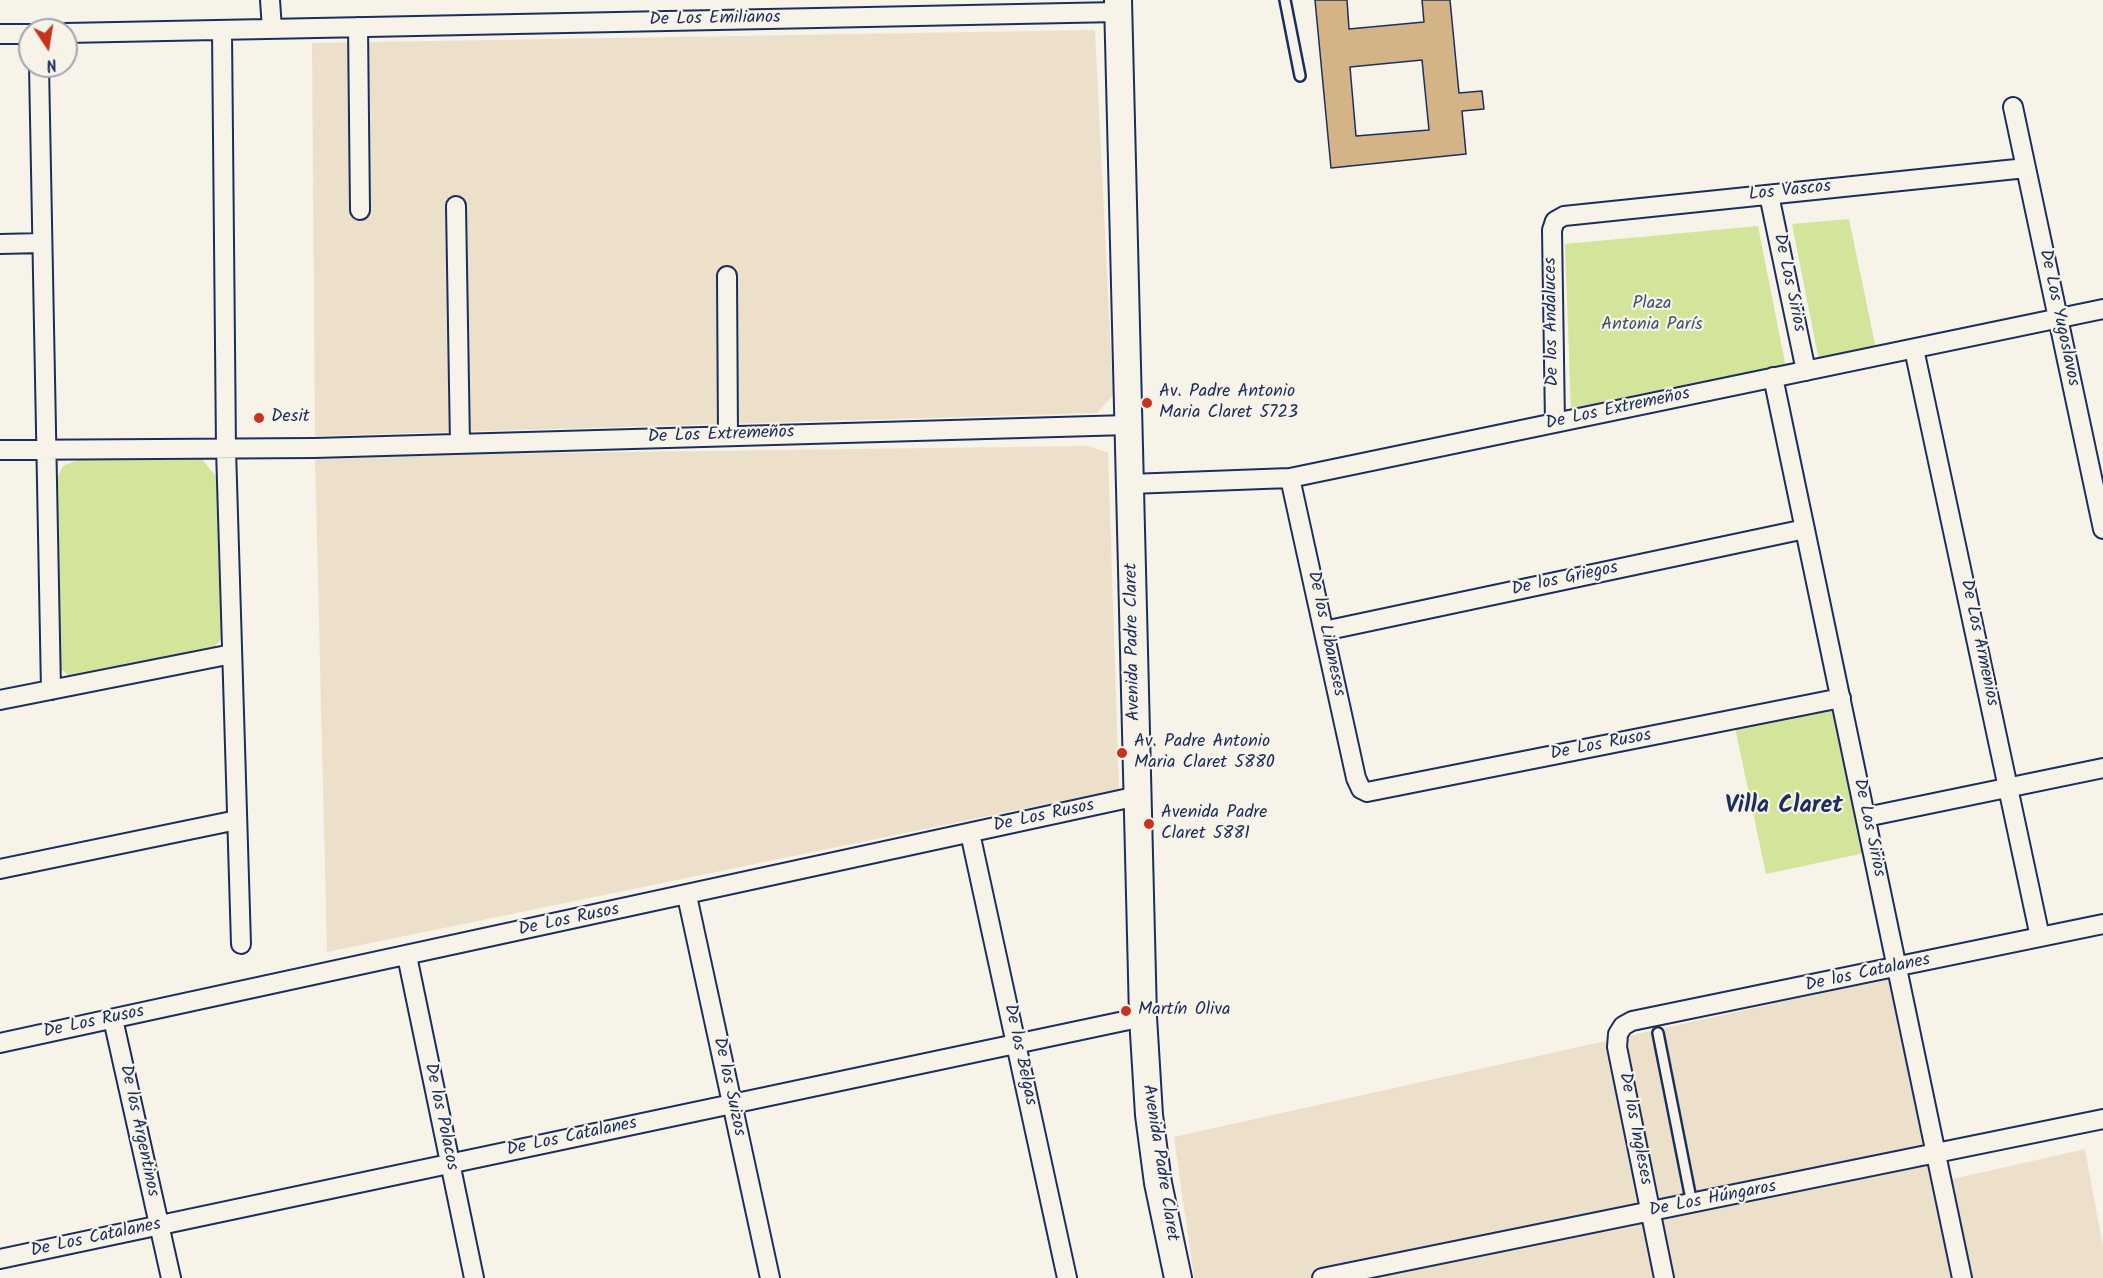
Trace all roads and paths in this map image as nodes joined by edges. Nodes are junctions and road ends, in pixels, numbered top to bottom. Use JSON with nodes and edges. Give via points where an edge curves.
{"nodes":[{"id":1,"x":270,"y":0,"type":"edge"},
{"id":2,"x":1285,"y":0,"type":"edge"},
{"id":3,"x":1118,"y":6,"type":"edge"},
{"id":4,"x":358,"y":27,"type":"junction"},
{"id":5,"x":272,"y":29,"type":"junction"},
{"id":6,"x":222,"y":32,"type":"junction"},
{"id":7,"x":78,"y":33,"type":"edge"},
{"id":8,"x":0,"y":34,"type":"edge"},
{"id":9,"x":18,"y":34,"type":"edge"},
{"id":10,"x":1300,"y":76,"type":"dead end"},
{"id":11,"x":39,"y":78,"type":"edge"},
{"id":12,"x":2013,"y":107,"type":"dead end"},
{"id":13,"x":2026,"y":168,"type":"junction"},
{"id":14,"x":1769,"y":195,"type":"junction"},
{"id":15,"x":456,"y":206,"type":"dead end"},
{"id":16,"x":360,"y":210,"type":"dead end"},
{"id":17,"x":1555,"y":221,"type":"joint"},
{"id":18,"x":42,"y":243,"type":"junction"},
{"id":19,"x":0,"y":244,"type":"edge"},
{"id":20,"x":727,"y":276,"type":"dead end"},
{"id":21,"x":2103,"y":309,"type":"edge"},
{"id":22,"x":2058,"y":319,"type":"junction"},
{"id":23,"x":1914,"y":349,"type":"junction"},
{"id":24,"x":1806,"y":371,"type":"junction"},
{"id":25,"x":1773,"y":377,"type":"junction"},
{"id":26,"x":1555,"y":423,"type":"junction"},
{"id":27,"x":1128,"y":425,"type":"junction"},
{"id":28,"x":728,"y":436,"type":"junction"},
{"id":29,"x":460,"y":444,"type":"junction"},
{"id":30,"x":46,"y":449,"type":"junction"},
{"id":31,"x":226,"y":449,"type":"junction"},
{"id":32,"x":0,"y":450,"type":"edge"},
{"id":33,"x":1290,"y":478,"type":"junction"},
{"id":34,"x":1130,"y":484,"type":"junction"},
{"id":35,"x":1805,"y":529,"type":"junction"},
{"id":36,"x":2103,"y":530,"type":"edge"},
{"id":37,"x":1324,"y":631,"type":"junction"},
{"id":38,"x":232,"y":654,"type":"junction"},
{"id":39,"x":51,"y":690,"type":"junction"},
{"id":40,"x":1841,"y":698,"type":"junction"},
{"id":41,"x":0,"y":700,"type":"edge"},
{"id":42,"x":2103,"y":768,"type":"edge"},
{"id":43,"x":2009,"y":788,"type":"junction"},
{"id":44,"x":1361,"y":789,"type":"joint"},
{"id":45,"x":1138,"y":796,"type":"junction"},
{"id":46,"x":1866,"y":817,"type":"junction"},
{"id":47,"x":237,"y":820,"type":"junction"},
{"id":48,"x":970,"y":833,"type":"junction"},
{"id":49,"x":0,"y":869,"type":"edge"},
{"id":50,"x":687,"y":896,"type":"junction"},
{"id":51,"x":2103,"y":924,"type":"edge"},
{"id":52,"x":2040,"y":938,"type":"junction"},
{"id":53,"x":241,"y":944,"type":"dead end"},
{"id":54,"x":407,"y":956,"type":"junction"},
{"id":55,"x":1897,"y":968,"type":"junction"},
{"id":56,"x":1143,"y":1017,"type":"junction"},
{"id":57,"x":113,"y":1018,"type":"junction"},
{"id":58,"x":1632,"y":1021,"type":"joint"},
{"id":59,"x":1658,"y":1033,"type":"dead end"},
{"id":60,"x":0,"y":1043,"type":"edge"},
{"id":61,"x":1016,"y":1043,"type":"junction"},
{"id":62,"x":732,"y":1104,"type":"junction"},
{"id":63,"x":2103,"y":1119,"type":"edge"},
{"id":64,"x":1936,"y":1155,"type":"junction"},
{"id":65,"x":450,"y":1163,"type":"junction"},
{"id":66,"x":1692,"y":1204,"type":"junction"},
{"id":67,"x":1650,"y":1213,"type":"junction"},
{"id":68,"x":159,"y":1225,"type":"junction"},
{"id":69,"x":0,"y":1259,"type":"edge"},
{"id":70,"x":1366,"y":1274,"type":"edge"},
{"id":71,"x":171,"y":1278,"type":"edge"},
{"id":72,"x":474,"y":1278,"type":"edge"},
{"id":73,"x":770,"y":1278,"type":"edge"},
{"id":74,"x":1067,"y":1278,"type":"edge"},
{"id":75,"x":1178,"y":1278,"type":"edge"},
{"id":76,"x":1322,"y":1278,"type":"edge"},
{"id":77,"x":1664,"y":1278,"type":"edge"},
{"id":78,"x":1962,"y":1278,"type":"edge"}],
"edges":[{"from":1,"to":5,"type":"street"},
{"from":2,"to":10,"type":"lane"},
{"from":3,"to":4,"type":"street","name":"De Los Emilianos"},
{"from":3,"to":27,"type":"main road","name":"Avenida Padre Claret"},
{"from":4,"to":5,"type":"street","name":"De Los Emilianos"},
{"from":4,"to":16,"type":"street"},
{"from":5,"to":6,"type":"street","name":"De Los Emilianos"},
{"from":6,"to":7,"type":"street","name":"De Los Emilianos"},
{"from":6,"to":31,"type":"street"},
{"from":8,"to":9,"type":"street"},
{"from":11,"to":18,"type":"street"},
{"from":12,"to":13,"type":"street","name":"De Los Yugoslavos"},
{"from":13,"to":14,"type":"street","name":"Los Vascos"},
{"from":13,"to":22,"type":"street","name":"De Los Yugoslavos"},
{"from":14,"to":17,"type":"street","name":"Los Vascos","via":[[1564,216]]},
{"from":14,"to":24,"type":"street","name":"De Los Sirios"},
{"from":15,"to":29,"type":"street"},
{"from":17,"to":26,"type":"street","name":"De los Andaluces"},
{"from":18,"to":19,"type":"street"},
{"from":18,"to":30,"type":"street"},
{"from":20,"to":28,"type":"street"},
{"from":21,"to":22,"type":"street","name":"De Los Extremeños"},
{"from":22,"to":23,"type":"street","name":"De Los Extremeños"},
{"from":22,"to":36,"type":"street","name":"De Los Yugoslavos"},
{"from":23,"to":24,"type":"street","name":"De Los Extremeños"},
{"from":23,"to":43,"type":"street","name":"De Los Armenios"},
{"from":24,"to":25,"type":"street","name":"De Los Extremeños"},
{"from":25,"to":26,"type":"street","name":"De Los Extremeños"},
{"from":25,"to":35,"type":"street","name":"De Los Sirios"},
{"from":26,"to":33,"type":"street","name":"De Los Extremeños"},
{"from":27,"to":28,"type":"street","name":"De Los Extremeños"},
{"from":27,"to":34,"type":"main road","name":"Avenida Padre Claret"},
{"from":28,"to":29,"type":"street","name":"De Los Extremeños"},
{"from":29,"to":31,"type":"street","name":"De Los Extremeños"},
{"from":30,"to":31,"type":"street","name":"De Los Extremeños"},
{"from":30,"to":32,"type":"street","name":"De Los Extremeños"},
{"from":30,"to":39,"type":"street"},
{"from":31,"to":38,"type":"street"},
{"from":33,"to":34,"type":"street","name":"De Los Extremeños"},
{"from":33,"to":37,"type":"street","name":"De los Libaneses"},
{"from":34,"to":45,"type":"main road","name":"Avenida Padre Claret"},
{"from":35,"to":37,"type":"street","name":"De los Griegos"},
{"from":35,"to":40,"type":"street","name":"De Los Sirios"},
{"from":37,"to":44,"type":"street","name":"De los Libaneses"},
{"from":38,"to":39,"type":"street"},
{"from":38,"to":47,"type":"street"},
{"from":39,"to":41,"type":"street"},
{"from":40,"to":44,"type":"street","name":"De Los Rusos","via":[[1380,791]]},
{"from":40,"to":46,"type":"street","name":"De Los Sirios"},
{"from":42,"to":43,"type":"street"},
{"from":43,"to":46,"type":"street"},
{"from":43,"to":52,"type":"street","name":"De Los Armenios"},
{"from":45,"to":48,"type":"street","name":"De Los Rusos"},
{"from":45,"to":56,"type":"main road","name":"Avenida Padre Claret"},
{"from":46,"to":55,"type":"street","name":"De Los Sirios"},
{"from":47,"to":49,"type":"street"},
{"from":47,"to":53,"type":"street"},
{"from":48,"to":50,"type":"street","name":"De Los Rusos"},
{"from":48,"to":61,"type":"street","name":"De los Belgas"},
{"from":50,"to":54,"type":"street","name":"De Los Rusos"},
{"from":50,"to":62,"type":"street","name":"De los Suizos"},
{"from":51,"to":52,"type":"street","name":"De los Catalanes"},
{"from":52,"to":55,"type":"street","name":"De los Catalanes"},
{"from":54,"to":57,"type":"street","name":"De Los Rusos"},
{"from":54,"to":65,"type":"street","name":"De los Polacos"},
{"from":55,"to":58,"type":"street","name":"De los Catalanes"},
{"from":55,"to":64,"type":"street","name":"De Los Sirios"},
{"from":56,"to":61,"type":"street","name":"De Los Catalanes"},
{"from":56,"to":75,"type":"main road","name":"Avenida Padre Claret","via":[[1158,1183]]},
{"from":57,"to":60,"type":"street","name":"De Los Rusos"},
{"from":57,"to":68,"type":"street","name":"De los Argentinos"},
{"from":58,"to":67,"type":"street","name":"De los Ingleses","via":[[1618,1034],[1617,1047]]},
{"from":59,"to":66,"type":"lane"},
{"from":61,"to":62,"type":"street","name":"De Los Catalanes"},
{"from":61,"to":74,"type":"street","name":"De los Belgas"},
{"from":62,"to":65,"type":"street","name":"De Los Catalanes"},
{"from":62,"to":73,"type":"street","name":"De los Suizos"},
{"from":63,"to":64,"type":"street","name":"De Los Húngaros"},
{"from":64,"to":66,"type":"street","name":"De Los Húngaros"},
{"from":64,"to":78,"type":"street","name":"De Los Sirios"},
{"from":65,"to":68,"type":"street","name":"De Los Catalanes"},
{"from":65,"to":72,"type":"street","name":"De los Polacos"},
{"from":66,"to":67,"type":"street","name":"De Los Húngaros"},
{"from":67,"to":70,"type":"street","name":"De Los Húngaros"},
{"from":67,"to":77,"type":"street","name":"De los Ingleses"},
{"from":68,"to":69,"type":"street","name":"De Los Catalanes"},
{"from":68,"to":71,"type":"street","name":"De los Argentinos"},
{"from":70,"to":76,"type":"street","name":"De Los Húngaros"}]}
